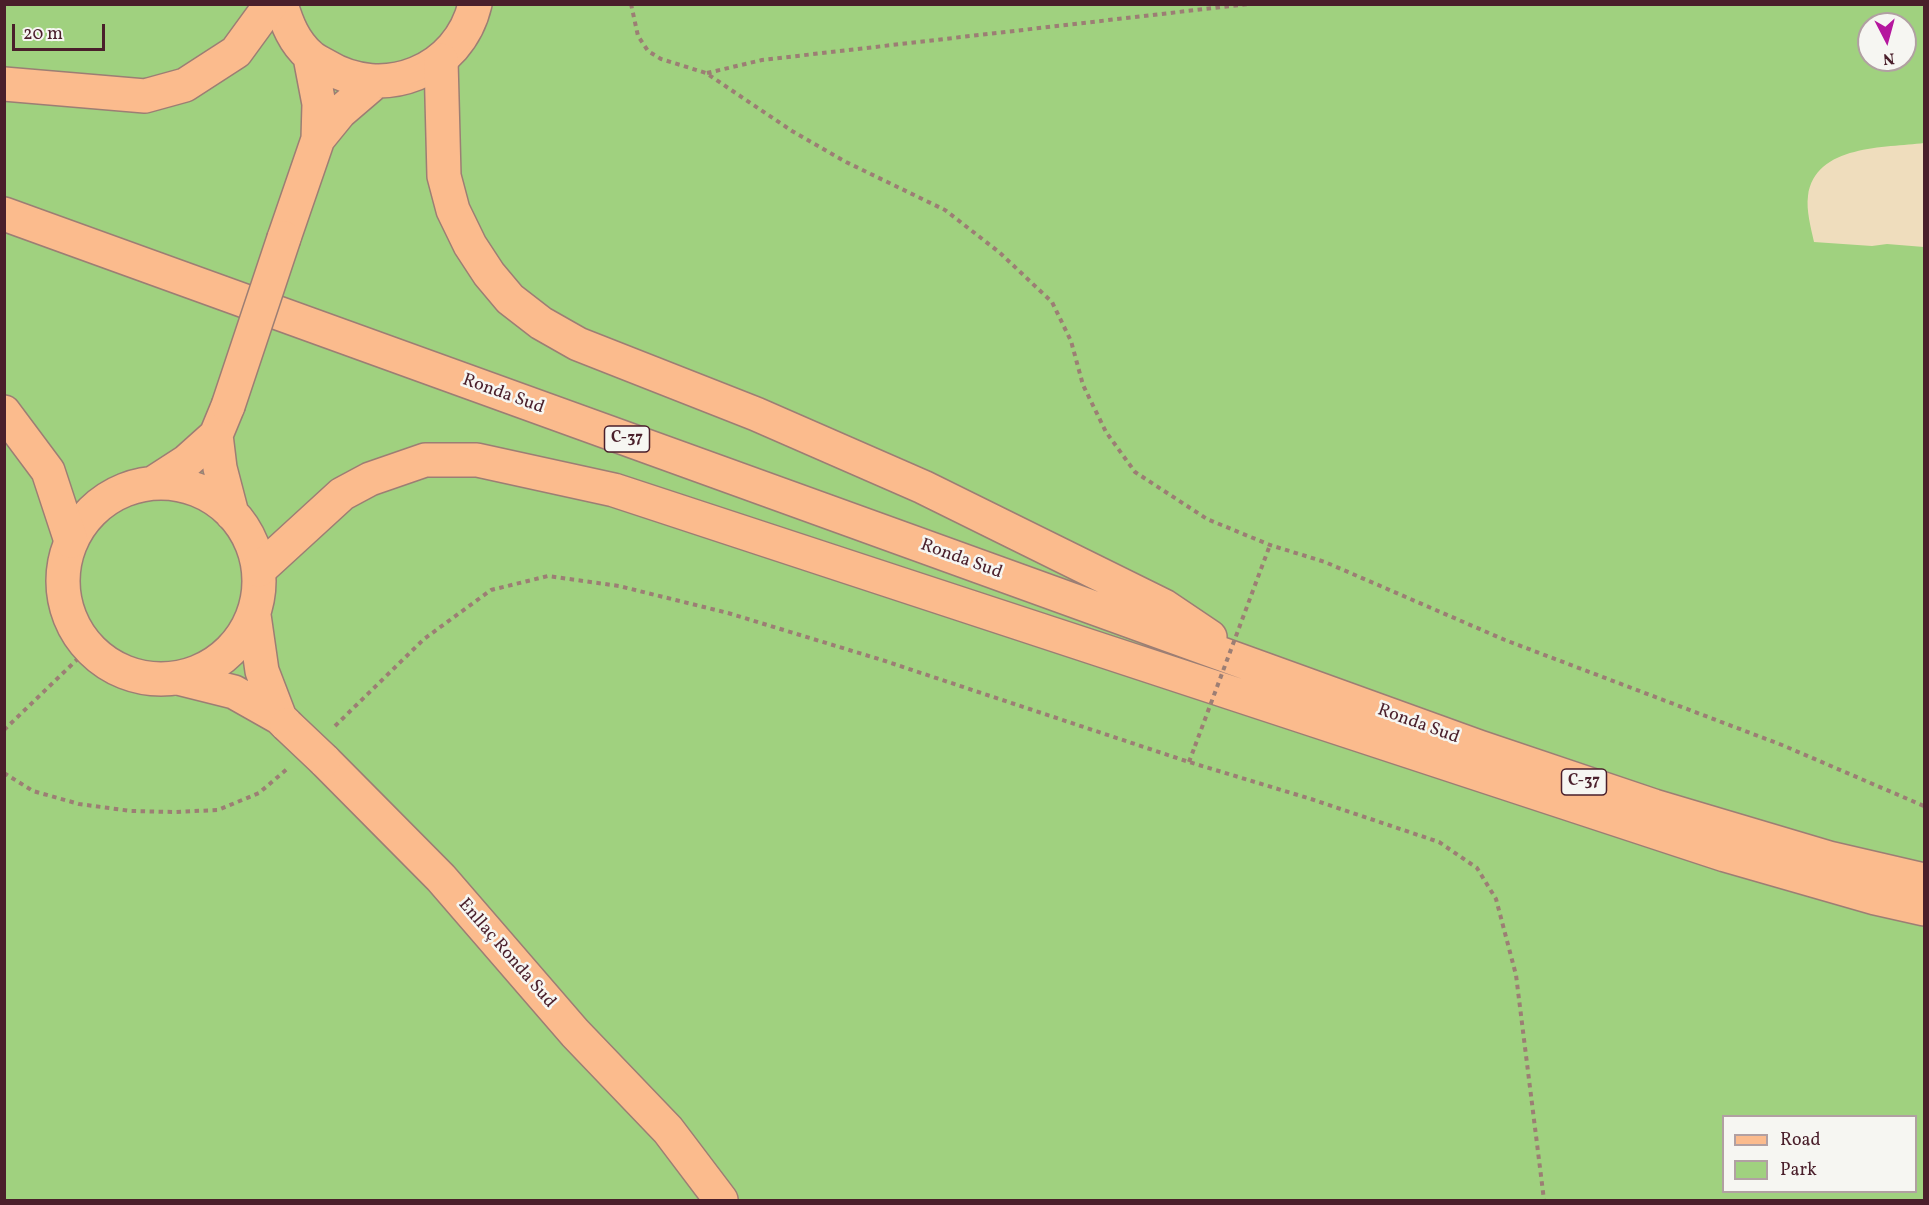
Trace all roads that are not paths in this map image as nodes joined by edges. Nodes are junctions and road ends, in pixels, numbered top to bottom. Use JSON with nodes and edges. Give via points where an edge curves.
{"nodes":[{"id":1,"x":271,"y":4,"type":"edge"},
{"id":2,"x":281,"y":4,"type":"edge"},
{"id":3,"x":475,"y":4,"type":"edge"},
{"id":4,"x":310,"y":57,"type":"junction"},
{"id":5,"x":441,"y":60,"type":"junction"},
{"id":6,"x":375,"y":82,"type":"junction"},
{"id":7,"x":4,"y":84,"type":"edge"},
{"id":8,"x":318,"y":139,"type":"junction"},
{"id":9,"x":4,"y":214,"type":"edge"},
{"id":10,"x":4,"y":412,"type":"edge"},
{"id":11,"x":222,"y":420,"type":"junction"},
{"id":12,"x":153,"y":483,"type":"junction"},
{"id":13,"x":232,"y":514,"type":"junction"},
{"id":14,"x":70,"y":541,"type":"junction"},
{"id":15,"x":259,"y":570,"type":"junction"},
{"id":16,"x":254,"y":615,"type":"junction"},
{"id":17,"x":1249,"y":664,"type":"junction"},
{"id":18,"x":178,"y":678,"type":"junction"},
{"id":19,"x":284,"y":721,"type":"junction"},
{"id":20,"x":1924,"y":880,"type":"edge"},
{"id":21,"x":1924,"y":909,"type":"edge"},
{"id":22,"x":721,"y":1200,"type":"edge"}],
"edges":[{"from":1,"to":7,"type":"main road","via":[[236,52],[185,85],[145,96]]},
{"from":2,"to":4,"type":"main road","via":[[288,29]]},
{"from":3,"to":5,"type":"main road","via":[[462,36]]},
{"from":4,"to":6,"type":"main road","via":[[340,75]]},
{"from":4,"to":8,"type":"main road","via":[[319,104]]},
{"from":5,"to":6,"type":"main road","via":[[410,77]]},
{"from":5,"to":17,"type":"main road","via":[[444,176],[453,210],[489,274],[510,299],[540,323],[579,344],[756,414],[923,487],[1164,606]]},
{"from":6,"to":8,"type":"main road","via":[[340,112]]},
{"from":8,"to":11,"type":"main road","bridge":true},
{"from":9,"to":17,"type":"main road","name":"Ronda Sud","number":"C-37"},
{"from":10,"to":14,"type":"main road","via":[[48,471]]},
{"from":11,"to":12,"type":"main road","via":[[187,461]]},
{"from":11,"to":13,"type":"main road","via":[[220,468]]},
{"from":12,"to":13,"type":"main road","via":[[196,489]]},
{"from":12,"to":14,"type":"main road","via":[[127,489],[104,501]]},
{"from":13,"to":15,"type":"main road","via":[[245,530]]},
{"from":14,"to":18,"type":"main road","via":[[62,578],[68,616],[88,648],[114,668],[145,678]]},
{"from":15,"to":16,"type":"main road"},
{"from":15,"to":21,"type":"main road","via":[[342,494],[425,460],[477,460],[614,490],[1714,852]]},
{"from":16,"to":18,"type":"main road","via":[[242,638],[224,657]]},
{"from":16,"to":19,"type":"main road","name":"Enllaç Ronda Sud","via":[[262,671]]},
{"from":17,"to":20,"type":"main road","name":"Ronda Sud","number":"C-37","via":[[1654,806],[1829,858]]},
{"from":18,"to":19,"type":"main road","name":"Enllaç Ronda Sud","via":[[234,692]]},
{"from":19,"to":22,"type":"main road","name":"Enllaç Ronda Sud","bridge":true,"via":[[326,746],[575,1033],[668,1130]]}]}
